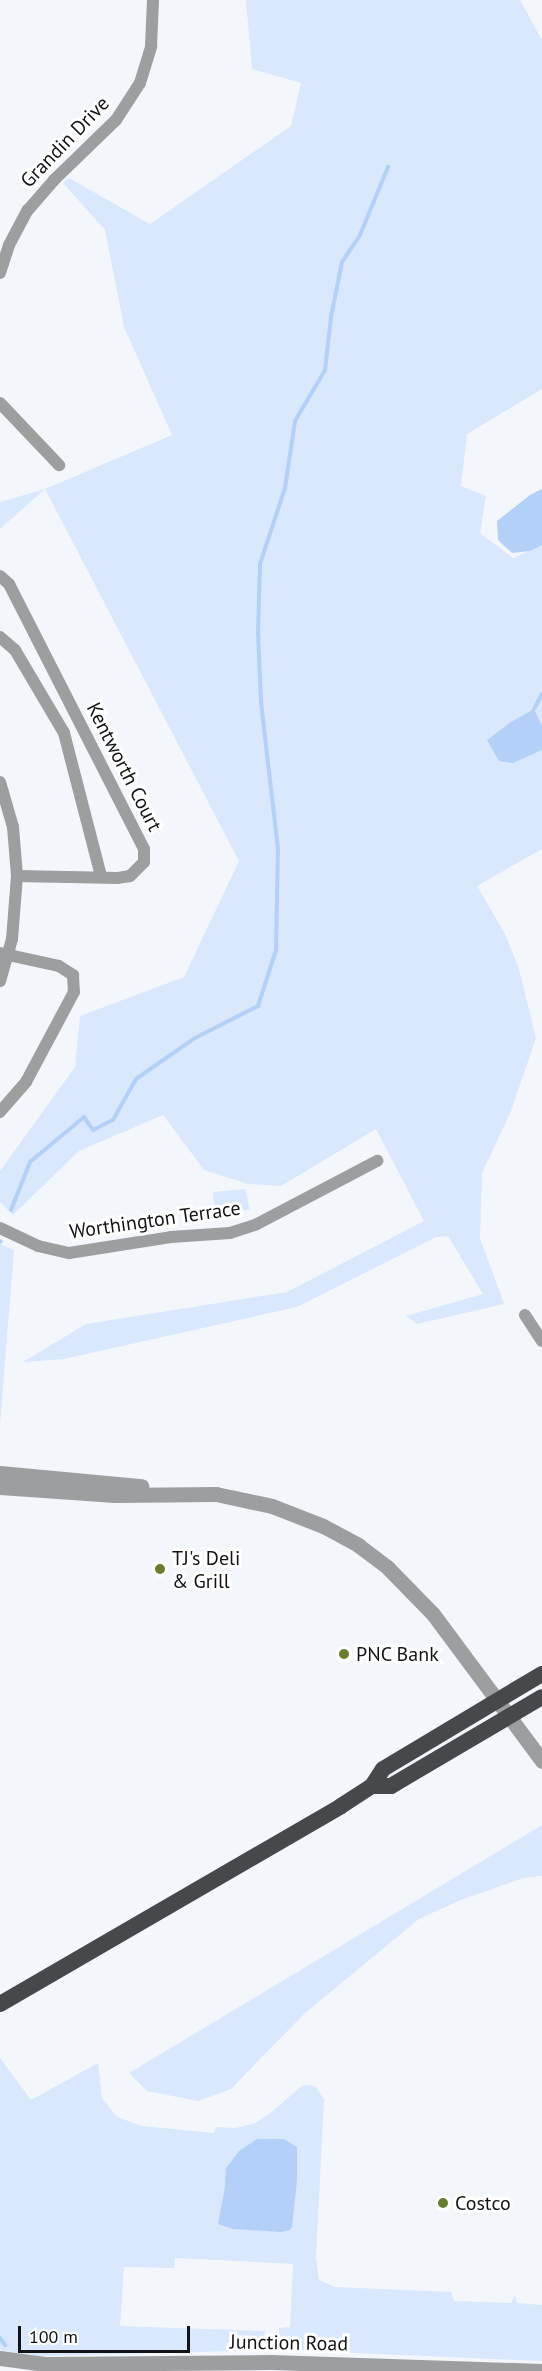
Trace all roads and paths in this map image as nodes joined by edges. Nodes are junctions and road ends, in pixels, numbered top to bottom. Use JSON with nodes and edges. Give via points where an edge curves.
{"nodes":[{"id":1,"x":153,"y":0,"type":"edge"},
{"id":2,"x":1,"y":266,"type":"edge"},
{"id":3,"x":0,"y":403,"type":"edge"},
{"id":4,"x":59,"y":465,"type":"dead end"},
{"id":5,"x":0,"y":576,"type":"edge"},
{"id":6,"x":0,"y":637,"type":"edge"},
{"id":7,"x":0,"y":782,"type":"edge"},
{"id":8,"x":17,"y":876,"type":"junction"},
{"id":9,"x":101,"y":876,"type":"junction"},
{"id":10,"x":4,"y":955,"type":"edge"},
{"id":11,"x":0,"y":981,"type":"edge"},
{"id":12,"x":0,"y":1112,"type":"edge"},
{"id":13,"x":377,"y":1161,"type":"dead end"},
{"id":14,"x":0,"y":1228,"type":"edge"},
{"id":15,"x":525,"y":1315,"type":"dead end"},
{"id":16,"x":542,"y":1341,"type":"edge"},
{"id":17,"x":0,"y":1473,"type":"edge"},
{"id":18,"x":0,"y":1487,"type":"edge"},
{"id":19,"x":192,"y":1493,"type":"junction"},
{"id":20,"x":542,"y":1674,"type":"edge"},
{"id":21,"x":542,"y":1697,"type":"edge"},
{"id":22,"x":497,"y":1701,"type":"junction"},
{"id":23,"x":509,"y":1718,"type":"junction"},
{"id":24,"x":542,"y":1761,"type":"edge"},
{"id":25,"x":372,"y":1786,"type":"junction"},
{"id":26,"x":0,"y":2004,"type":"edge"},
{"id":27,"x":0,"y":2358,"type":"edge"},
{"id":28,"x":542,"y":2371,"type":"edge"}],
"edges":[{"from":1,"to":2,"type":"street","name":"Grandin Drive","via":[[151,46],[140,83],[116,120],[28,210]]},
{"from":3,"to":4,"type":"street"},
{"from":5,"to":9,"type":"street","name":"Kentworth Court","via":[[9,584],[140,838],[144,862],[139,869],[130,876]]},
{"from":6,"to":9,"type":"street","via":[[15,650],[64,733]]},
{"from":7,"to":8,"type":"street","via":[[13,827]]},
{"from":8,"to":9,"type":"street","name":"Kentworth Court"},
{"from":8,"to":10,"type":"street"},
{"from":10,"to":11,"type":"street"},
{"from":10,"to":12,"type":"street","via":[[58,966],[73,975],[74,992],[26,1082]]},
{"from":13,"to":14,"type":"street","name":"Worthington Terrace","via":[[257,1224],[221,1234],[171,1237],[69,1253],[38,1246]]},
{"from":15,"to":16,"type":"street"},
{"from":17,"to":19,"type":"street"},
{"from":18,"to":19,"type":"street","via":[[115,1495]]},
{"from":19,"to":22,"type":"street","via":[[272,1506],[358,1545],[397,1576],[433,1614]]},
{"from":20,"to":22,"type":"highway"},
{"from":21,"to":23,"type":"highway"},
{"from":22,"to":23,"type":"street"},
{"from":22,"to":25,"type":"highway","via":[[383,1769]]},
{"from":23,"to":24,"type":"street"},
{"from":23,"to":25,"type":"highway","via":[[392,1785]]},
{"from":25,"to":26,"type":"highway"},
{"from":27,"to":28,"type":"street","name":"Junction Road","via":[[45,2364],[271,2362]]}]}
